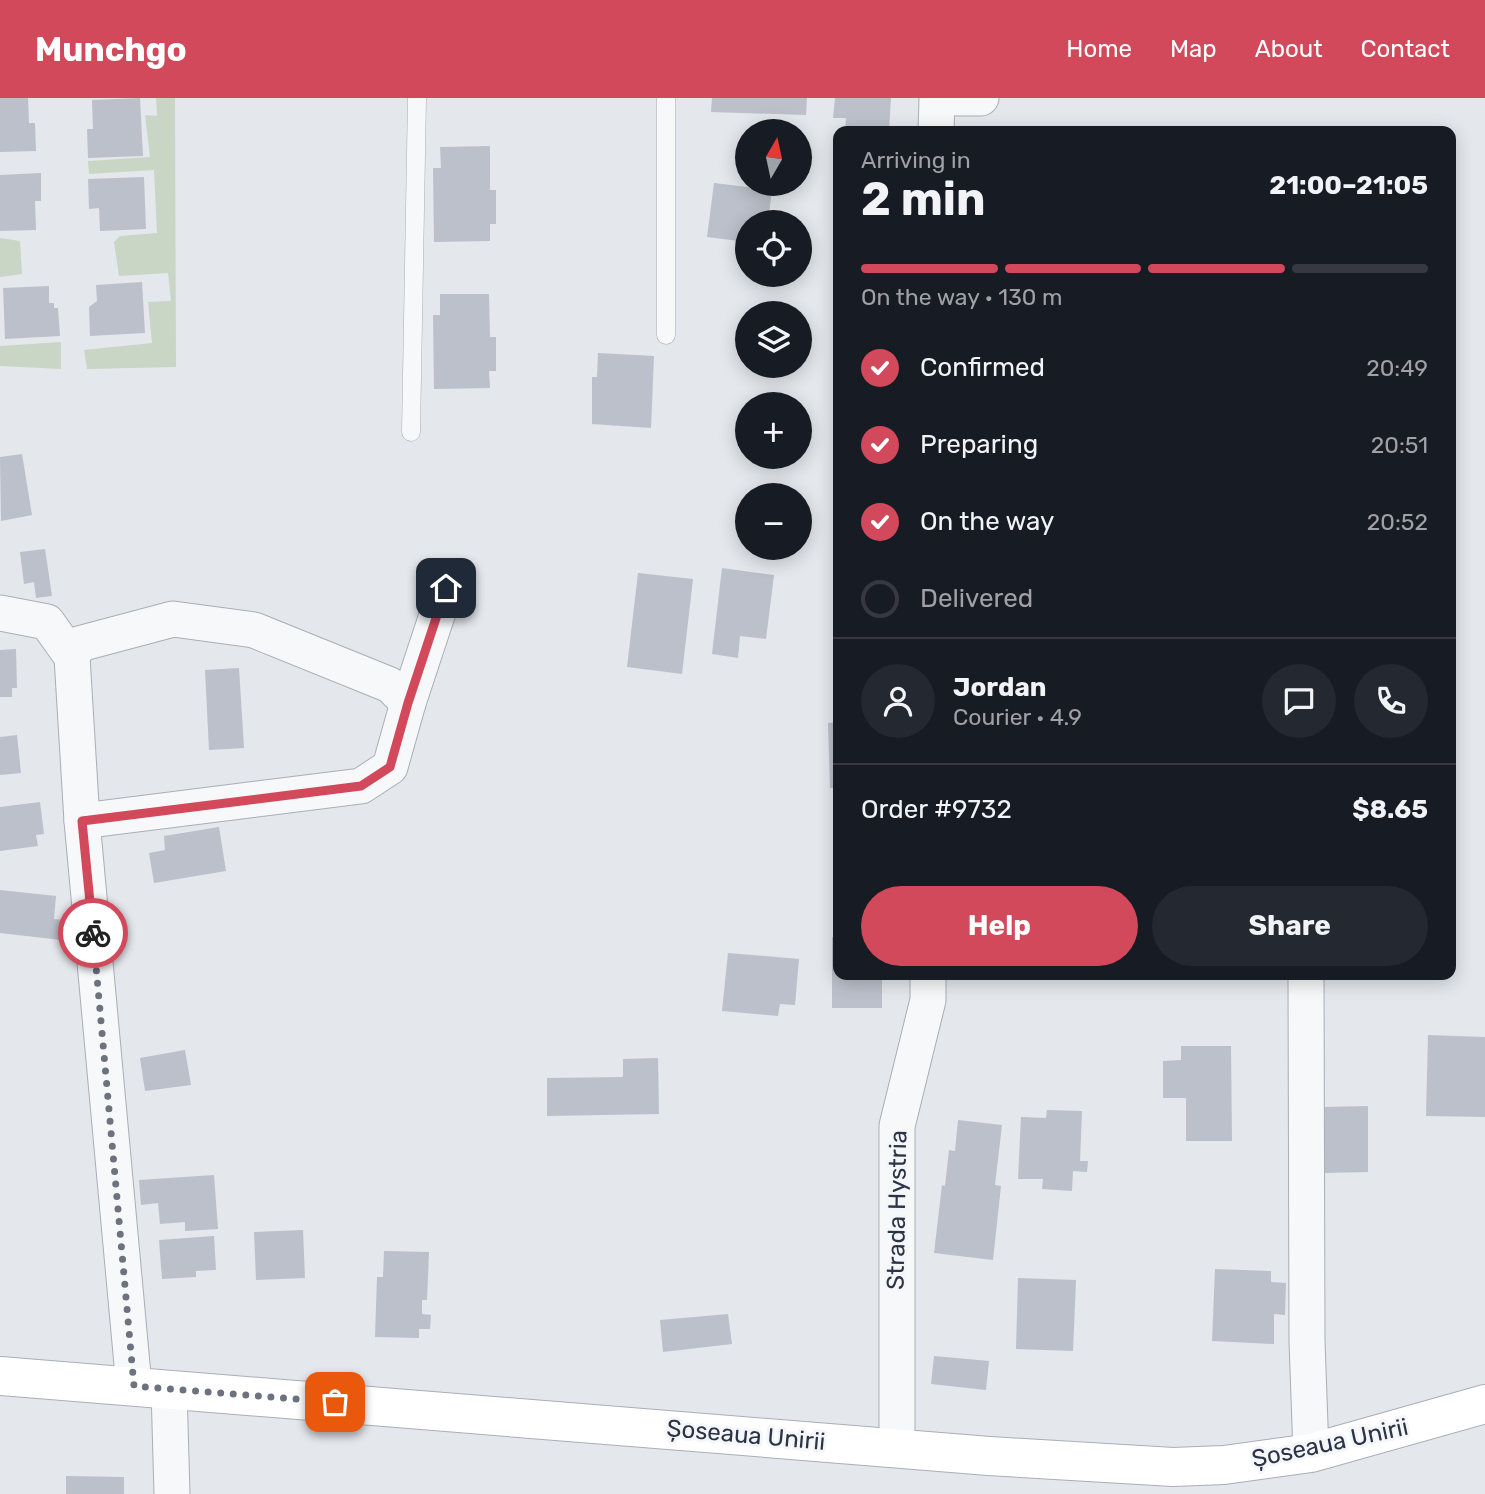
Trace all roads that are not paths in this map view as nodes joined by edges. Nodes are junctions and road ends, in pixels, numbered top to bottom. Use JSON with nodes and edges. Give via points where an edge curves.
{"nodes":[{"id":1,"x":417,"y":98,"type":"edge"},
{"id":2,"x":666,"y":98,"type":"edge"},
{"id":3,"x":937,"y":98,"type":"edge"},
{"id":4,"x":957,"y":98,"type":"edge"},
{"id":5,"x":981,"y":98,"type":"edge"},
{"id":6,"x":936,"y":126,"type":"edge"},
{"id":7,"x":666,"y":335,"type":"dead end"},
{"id":8,"x":411,"y":432,"type":"dead end"},
{"id":9,"x":446,"y":588,"type":"dead end"},
{"id":10,"x":0,"y":613,"type":"edge"},
{"id":11,"x":72,"y":657,"type":"junction"},
{"id":12,"x":408,"y":703,"type":"junction"},
{"id":13,"x":82,"y":821,"type":"junction"},
{"id":14,"x":928,"y":980,"type":"edge"},
{"id":15,"x":1306,"y":980,"type":"edge"},
{"id":16,"x":0,"y":1376,"type":"edge"},
{"id":17,"x":152,"y":1387,"type":"junction"},
{"id":18,"x":1485,"y":1404,"type":"edge"},
{"id":19,"x":897,"y":1448,"type":"junction"},
{"id":20,"x":1311,"y":1453,"type":"junction"},
{"id":21,"x":172,"y":1494,"type":"edge"}],
"edges":[{"from":1,"to":8,"type":"lane"},
{"from":2,"to":7,"type":"lane"},
{"from":3,"to":6,"type":"street"},
{"from":4,"to":5,"type":"street"},
{"from":9,"to":12,"type":"street"},
{"from":10,"to":11,"type":"street","via":[[47,622]]},
{"from":11,"to":12,"type":"street","via":[[79,645],[173,619],[254,630],[390,685]]},
{"from":11,"to":13,"type":"street"},
{"from":12,"to":13,"type":"street","via":[[390,767],[361,786]]},
{"from":13,"to":17,"type":"street"},
{"from":14,"to":19,"type":"street","name":"Strada Hystria","via":[[928,1000],[897,1126]]},
{"from":15,"to":20,"type":"street"},
{"from":16,"to":17,"type":"main road","name":"Șoseaua Unirii"},
{"from":17,"to":19,"type":"main road","name":"Șoseaua Unirii"},
{"from":17,"to":21,"type":"street"},
{"from":18,"to":20,"type":"main road","name":"Șoseaua Unirii"},
{"from":19,"to":20,"type":"main road","name":"Șoseaua Unirii","via":[[1173,1467]]}]}
